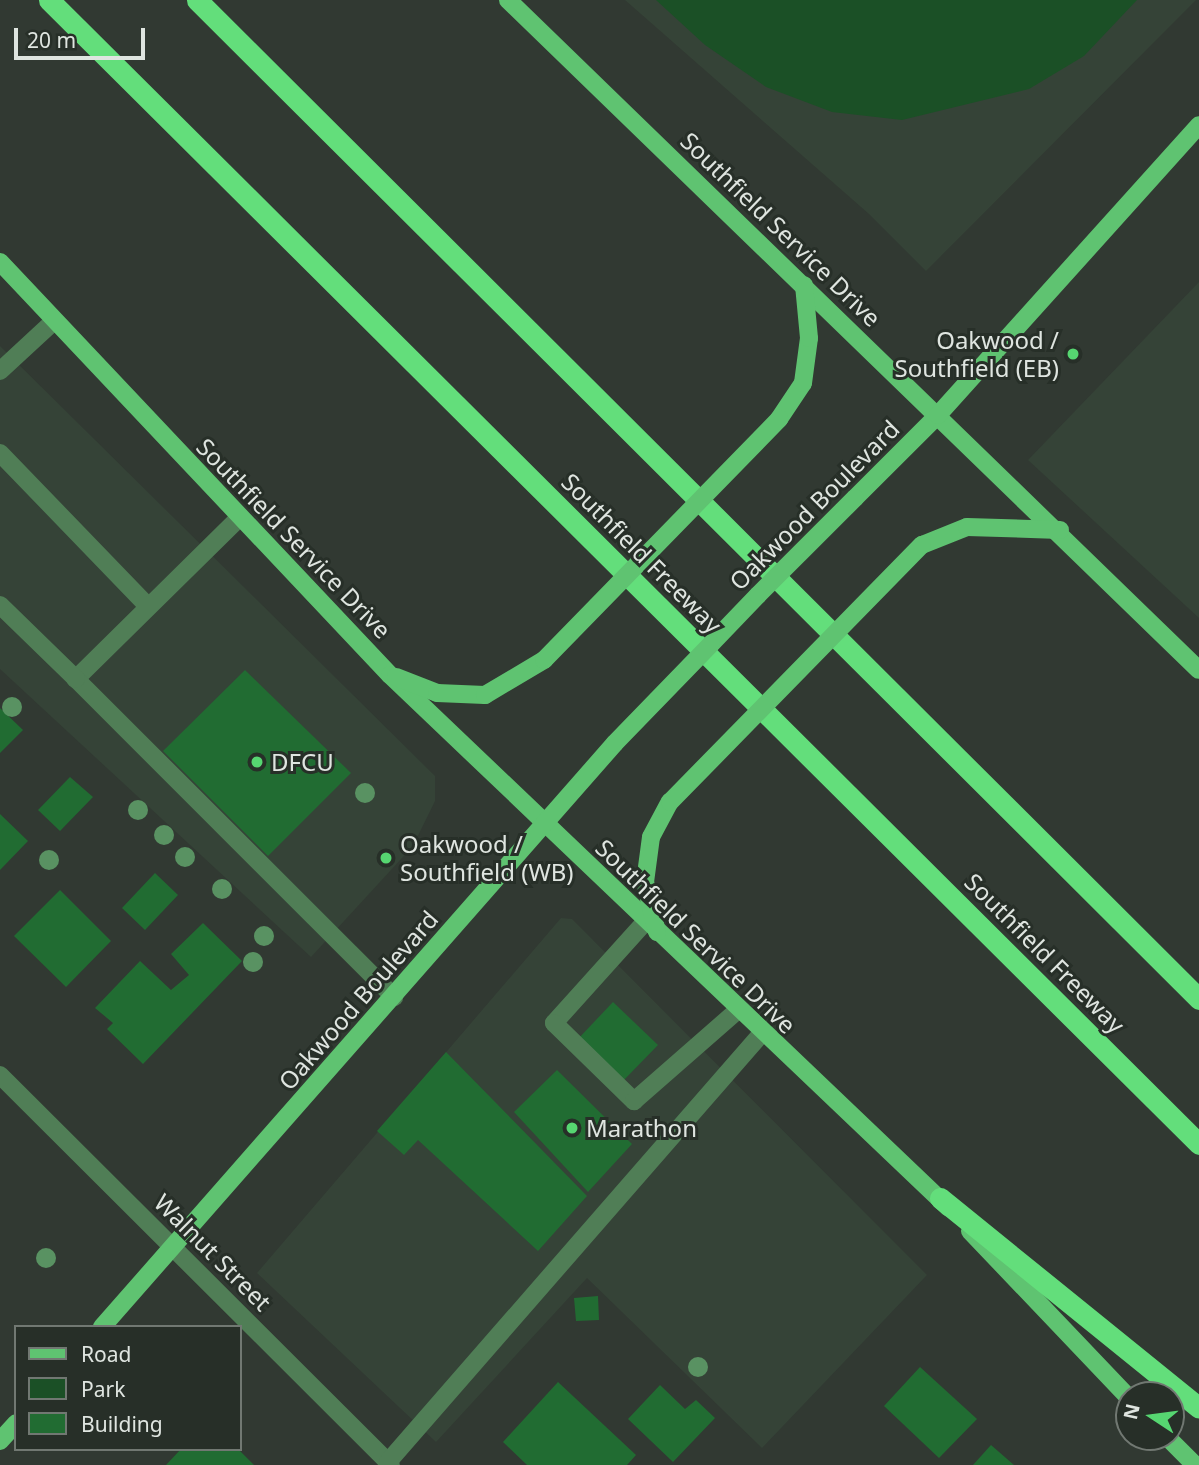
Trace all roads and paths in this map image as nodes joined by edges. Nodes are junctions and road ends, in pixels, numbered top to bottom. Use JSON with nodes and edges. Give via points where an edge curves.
{"nodes":[{"id":1,"x":49,"y":0,"type":"edge"},
{"id":2,"x":197,"y":0,"type":"edge"},
{"id":3,"x":508,"y":0,"type":"edge"},
{"id":4,"x":1199,"y":125,"type":"edge"},
{"id":5,"x":0,"y":262,"type":"edge"},
{"id":6,"x":804,"y":285,"type":"junction"},
{"id":7,"x":53,"y":322,"type":"junction"},
{"id":8,"x":0,"y":371,"type":"edge"},
{"id":9,"x":938,"y":415,"type":"junction"},
{"id":10,"x":0,"y":453,"type":"edge"},
{"id":11,"x":240,"y":517,"type":"junction"},
{"id":12,"x":1060,"y":530,"type":"junction"},
{"id":13,"x":0,"y":605,"type":"edge"},
{"id":14,"x":148,"y":606,"type":"junction"},
{"id":15,"x":1199,"y":670,"type":"edge"},
{"id":16,"x":390,"y":675,"type":"junction"},
{"id":17,"x":76,"y":679,"type":"junction"},
{"id":18,"x":544,"y":827,"type":"junction"},
{"id":19,"x":651,"y":927,"type":"junction"},
{"id":20,"x":394,"y":997,"type":"junction"},
{"id":21,"x":1199,"y":999,"type":"edge"},
{"id":22,"x":739,"y":1009,"type":"junction"},
{"id":23,"x":762,"y":1033,"type":"junction"},
{"id":24,"x":0,"y":1075,"type":"edge"},
{"id":25,"x":1199,"y":1143,"type":"edge"},
{"id":26,"x":940,"y":1198,"type":"junction"},
{"id":27,"x":174,"y":1247,"type":"junction"},
{"id":28,"x":104,"y":1325,"type":"edge"},
{"id":29,"x":1115,"y":1383,"type":"edge"},
{"id":30,"x":1199,"y":1408,"type":"edge"},
{"id":31,"x":14,"y":1425,"type":"edge"},
{"id":32,"x":0,"y":1441,"type":"edge"},
{"id":33,"x":1181,"y":1451,"type":"edge"},
{"id":34,"x":390,"y":1464,"type":"edge"},
{"id":35,"x":1195,"y":1465,"type":"edge"}],
"edges":[{"from":1,"to":25,"type":"highway","name":"Southfield Freeway"},
{"from":2,"to":21,"type":"highway"},
{"from":3,"to":6,"type":"main road","name":"Southfield Service Drive"},
{"from":4,"to":9,"type":"main road","name":"Oakwood Boulevard"},
{"from":5,"to":7,"type":"main road","name":"Southfield Service Drive"},
{"from":6,"to":9,"type":"main road","name":"Southfield Service Drive"},
{"from":6,"to":16,"type":"main road","bridge":true,"via":[[809,338],[803,383],[779,419],[544,660],[485,695],[437,693]]},
{"from":7,"to":8,"type":"street"},
{"from":7,"to":11,"type":"main road","name":"Southfield Service Drive"},
{"from":9,"to":12,"type":"main road","name":"Southfield Service Drive"},
{"from":9,"to":18,"type":"main road","name":"Oakwood Boulevard","bridge":true,"via":[[615,743]]},
{"from":10,"to":14,"type":"street"},
{"from":11,"to":14,"type":"street"},
{"from":11,"to":16,"type":"main road","name":"Southfield Service Drive"},
{"from":12,"to":15,"type":"main road","name":"Southfield Service Drive"},
{"from":12,"to":19,"type":"main road","bridge":true,"via":[[967,527],[922,545],[670,802],[651,837],[645,882]]},
{"from":13,"to":17,"type":"street"},
{"from":14,"to":17,"type":"street"},
{"from":16,"to":18,"type":"main road","name":"Southfield Service Drive"},
{"from":17,"to":20,"type":"street"},
{"from":18,"to":19,"type":"main road","name":"Southfield Service Drive"},
{"from":18,"to":20,"type":"main road","name":"Oakwood Boulevard"},
{"from":19,"to":22,"type":"main road","name":"Southfield Service Drive"},
{"from":19,"to":22,"type":"street","via":[[554,1023],[635,1101]]},
{"from":20,"to":27,"type":"main road","name":"Oakwood Boulevard"},
{"from":22,"to":23,"type":"main road","name":"Southfield Service Drive"},
{"from":23,"to":26,"type":"main road","name":"Southfield Service Drive"},
{"from":23,"to":34,"type":"street"},
{"from":24,"to":27,"type":"street","name":"Walnut Street"},
{"from":26,"to":29,"type":"main road","name":"Southfield Service Drive"},
{"from":26,"to":30,"type":"highway"},
{"from":27,"to":28,"type":"main road","name":"Oakwood Boulevard"},
{"from":27,"to":34,"type":"street","name":"Walnut Street"},
{"from":31,"to":32,"type":"main road"},
{"from":33,"to":35,"type":"main road"}]}
